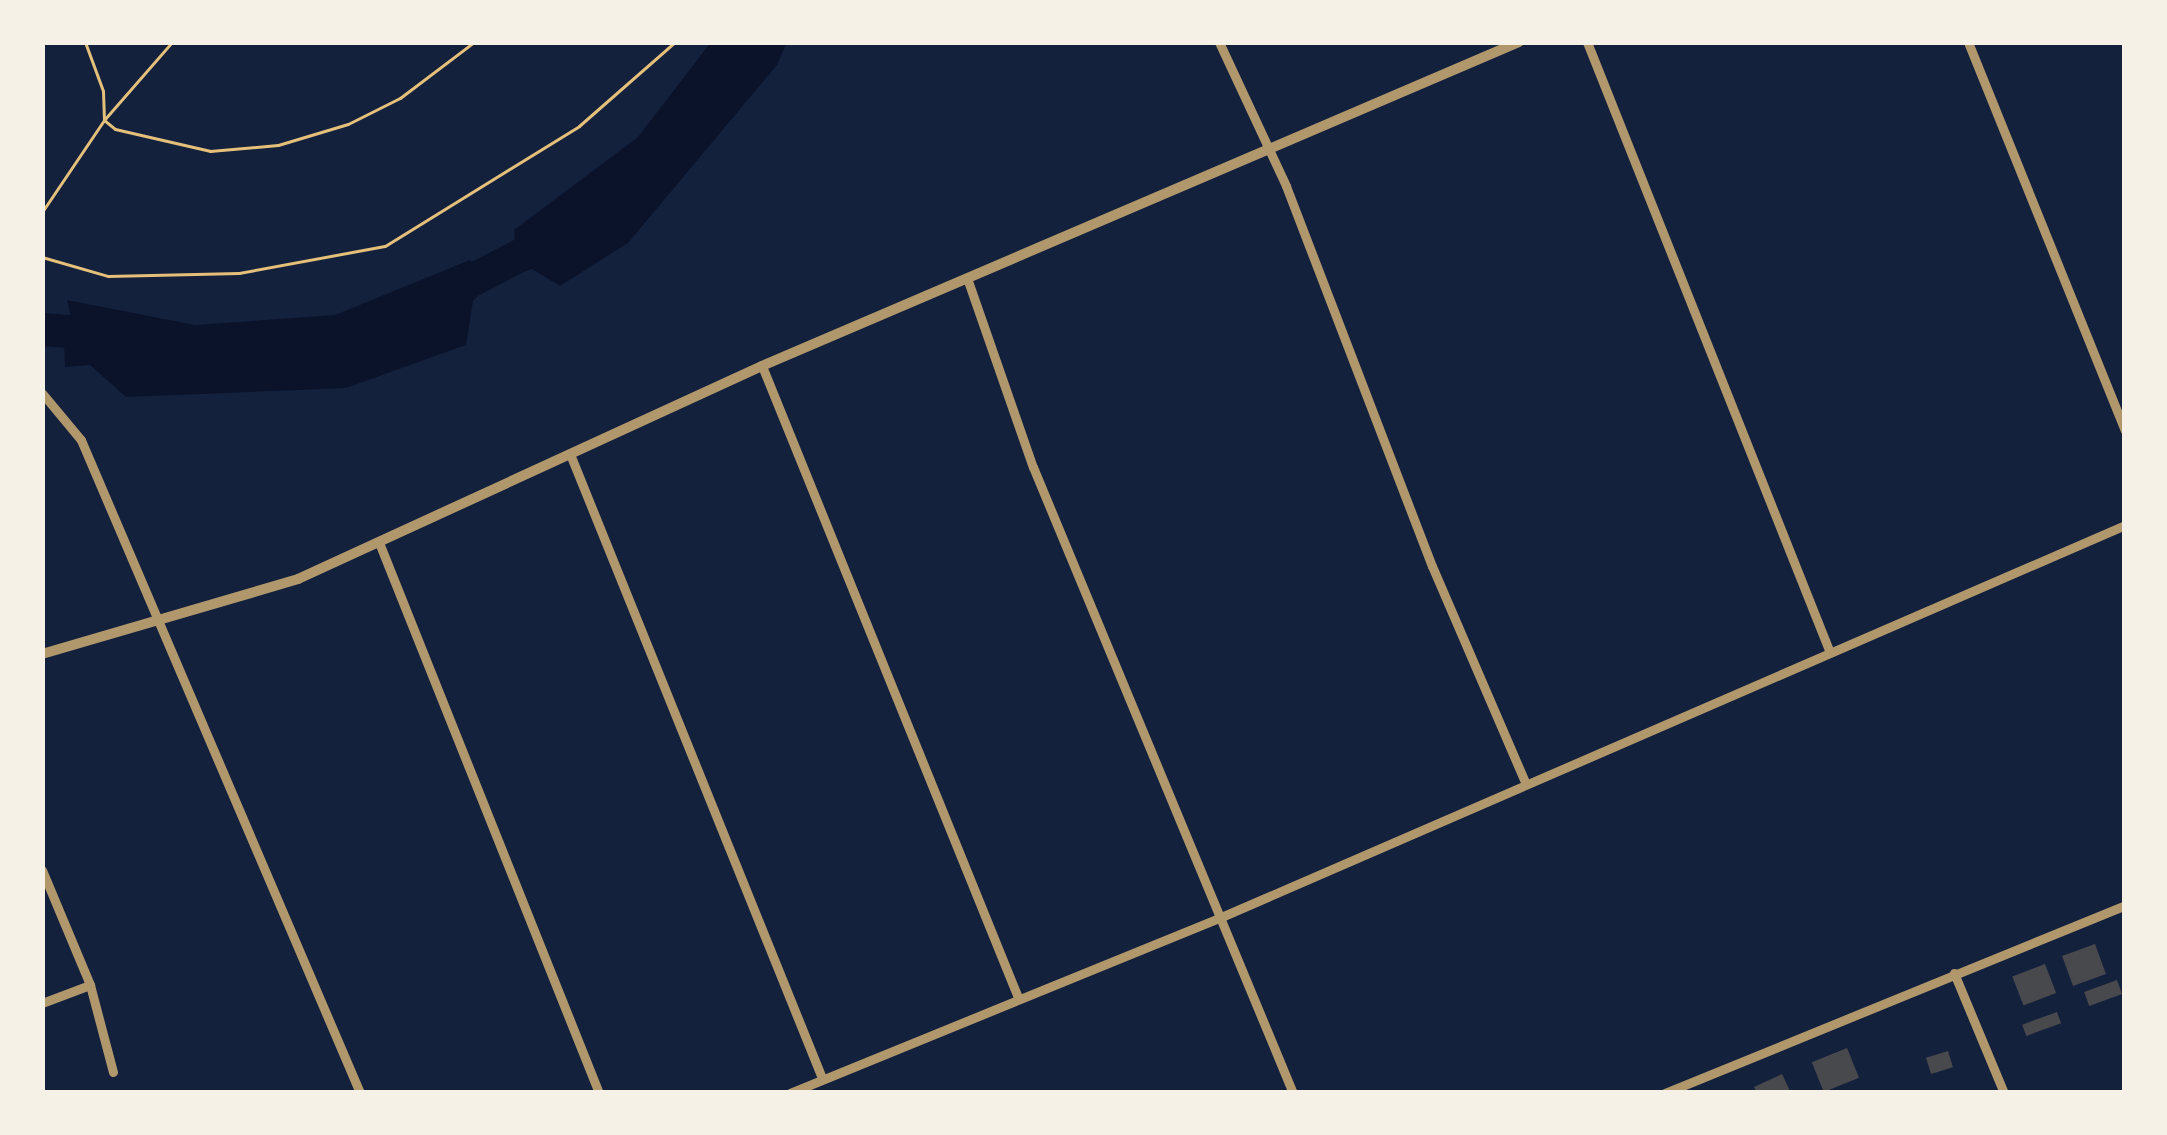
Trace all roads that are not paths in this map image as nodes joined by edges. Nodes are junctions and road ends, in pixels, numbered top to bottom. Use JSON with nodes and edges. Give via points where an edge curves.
{"nodes":[{"id":1,"x":1219,"y":42,"type":"edge"},
{"id":2,"x":1519,"y":42,"type":"edge"},
{"id":3,"x":1587,"y":42,"type":"edge"},
{"id":4,"x":1968,"y":42,"type":"edge"},
{"id":5,"x":1269,"y":147,"type":"junction"},
{"id":6,"x":967,"y":278,"type":"junction"},
{"id":7,"x":762,"y":366,"type":"junction"},
{"id":8,"x":42,"y":393,"type":"edge"},
{"id":9,"x":48,"y":408,"type":"edge"},
{"id":10,"x":2125,"y":430,"type":"edge"},
{"id":11,"x":570,"y":454,"type":"junction"},
{"id":12,"x":2125,"y":524,"type":"edge"},
{"id":13,"x":380,"y":545,"type":"junction"},
{"id":14,"x":160,"y":623,"type":"junction"},
{"id":15,"x":1829,"y":650,"type":"junction"},
{"id":16,"x":42,"y":654,"type":"edge"},
{"id":17,"x":1524,"y":780,"type":"junction"},
{"id":18,"x":42,"y":869,"type":"edge"},
{"id":19,"x":2125,"y":904,"type":"edge"},
{"id":20,"x":1219,"y":918,"type":"junction"},
{"id":21,"x":1954,"y":973,"type":"junction"},
{"id":22,"x":90,"y":985,"type":"junction"},
{"id":23,"x":1017,"y":995,"type":"junction"},
{"id":24,"x":42,"y":1003,"type":"edge"},
{"id":25,"x":113,"y":1072,"type":"dead end"},
{"id":26,"x":822,"y":1078,"type":"junction"},
{"id":27,"x":356,"y":1092,"type":"edge"},
{"id":28,"x":599,"y":1093,"type":"edge"},
{"id":29,"x":790,"y":1093,"type":"edge"},
{"id":30,"x":1293,"y":1093,"type":"edge"},
{"id":31,"x":1665,"y":1093,"type":"edge"},
{"id":32,"x":2004,"y":1093,"type":"edge"}],
"edges":[{"from":1,"to":5,"type":"street"},
{"from":2,"to":5,"type":"street"},
{"from":3,"to":15,"type":"street"},
{"from":4,"to":10,"type":"street"},
{"from":5,"to":6,"type":"street"},
{"from":5,"to":17,"type":"street"},
{"from":6,"to":7,"type":"street"},
{"from":6,"to":20,"type":"street","via":[[1033,467]]},
{"from":7,"to":11,"type":"street"},
{"from":7,"to":23,"type":"street"},
{"from":8,"to":9,"type":"street"},
{"from":9,"to":14,"type":"street","via":[[81,440]]},
{"from":11,"to":13,"type":"street"},
{"from":11,"to":26,"type":"street"},
{"from":12,"to":15,"type":"street"},
{"from":13,"to":14,"type":"street"},
{"from":13,"to":28,"type":"street"},
{"from":14,"to":16,"type":"street"},
{"from":14,"to":27,"type":"street"},
{"from":15,"to":17,"type":"street"},
{"from":17,"to":20,"type":"street"},
{"from":18,"to":22,"type":"street"},
{"from":19,"to":21,"type":"street"},
{"from":20,"to":23,"type":"street"},
{"from":20,"to":30,"type":"street"},
{"from":21,"to":31,"type":"street"},
{"from":21,"to":32,"type":"street"},
{"from":22,"to":24,"type":"street"},
{"from":22,"to":25,"type":"street"},
{"from":23,"to":26,"type":"street"},
{"from":26,"to":29,"type":"street"}]}
